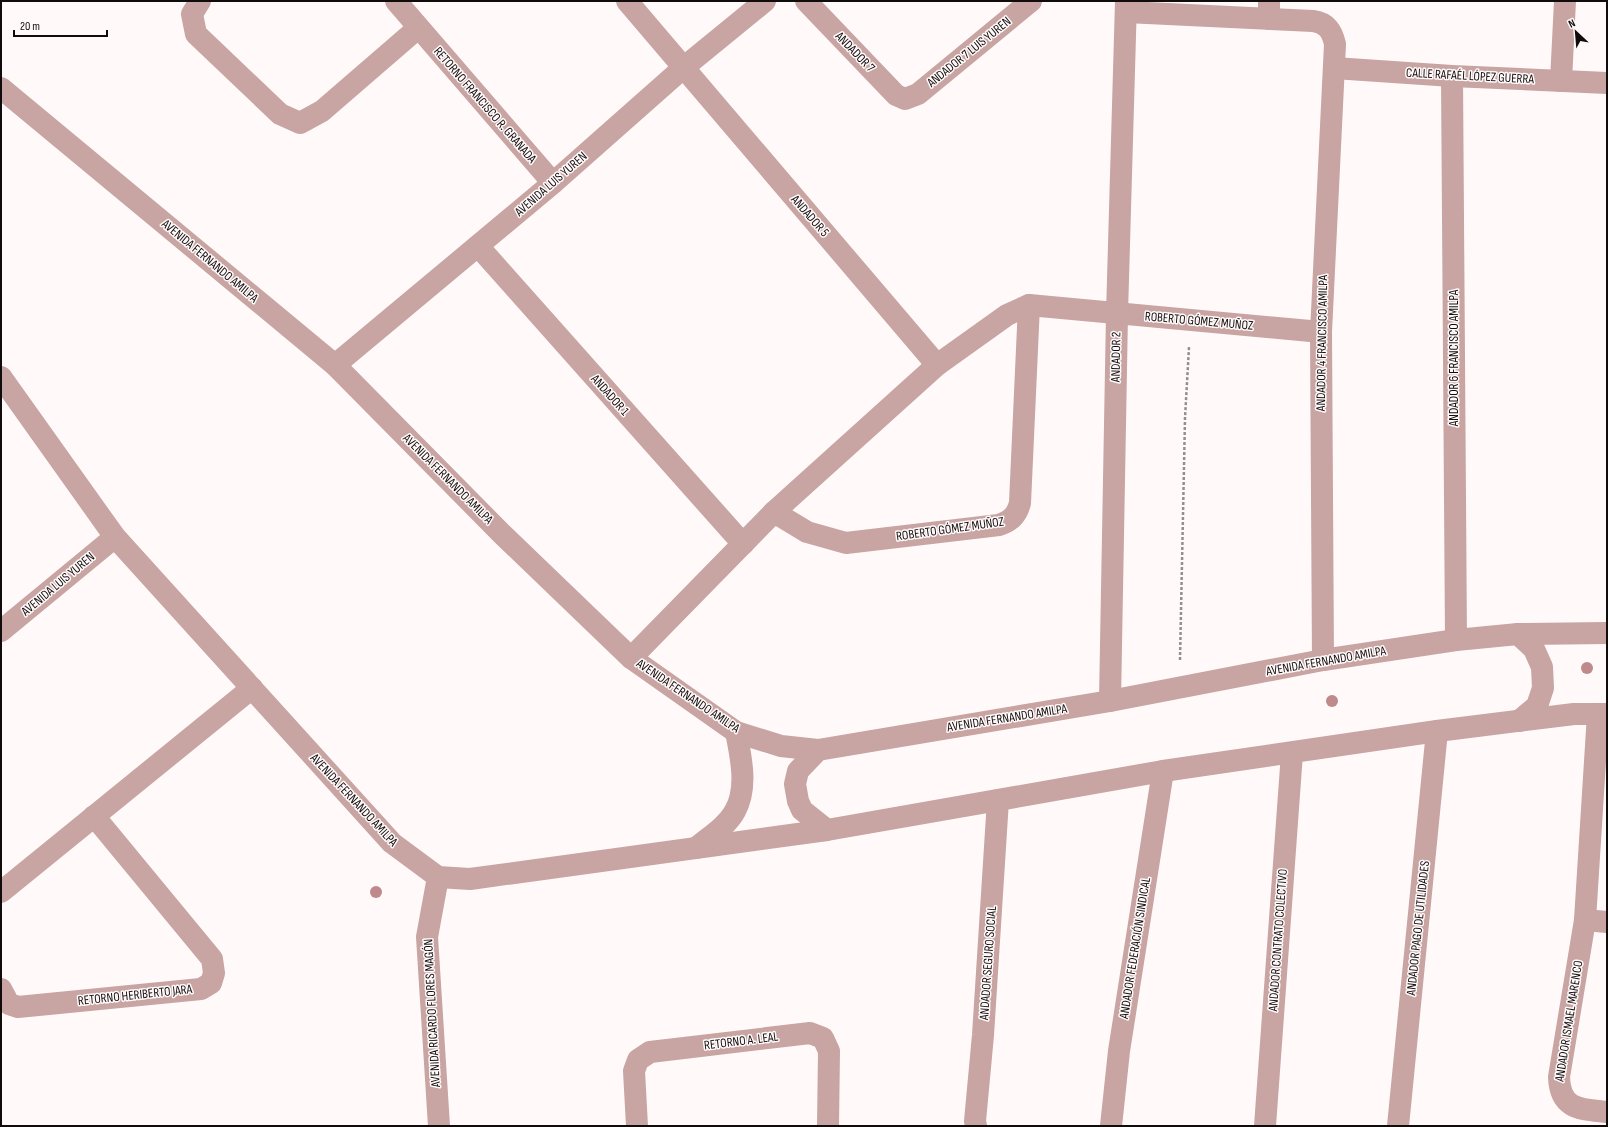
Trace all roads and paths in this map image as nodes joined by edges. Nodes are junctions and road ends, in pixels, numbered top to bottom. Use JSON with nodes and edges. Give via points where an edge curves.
{"nodes":[{"id":1,"x":200,"y":1,"type":"edge"},
{"id":2,"x":396,"y":1,"type":"edge"},
{"id":3,"x":627,"y":1,"type":"edge"},
{"id":4,"x":765,"y":1,"type":"edge"},
{"id":5,"x":806,"y":1,"type":"edge"},
{"id":6,"x":1031,"y":1,"type":"edge"},
{"id":7,"x":1565,"y":1,"type":"edge"},
{"id":8,"x":1126,"y":6,"type":"edge"},
{"id":9,"x":1269,"y":10,"type":"edge"},
{"id":10,"x":418,"y":28,"type":"junction"},
{"id":11,"x":683,"y":68,"type":"junction"},
{"id":12,"x":1334,"y":68,"type":"junction"},
{"id":13,"x":1452,"y":76,"type":"junction"},
{"id":14,"x":1561,"y":81,"type":"junction"},
{"id":15,"x":1607,"y":83,"type":"edge"},
{"id":16,"x":1,"y":88,"type":"edge"},
{"id":17,"x":906,"y":99,"type":"joint"},
{"id":18,"x":553,"y":183,"type":"junction"},
{"id":19,"x":478,"y":246,"type":"junction"},
{"id":20,"x":1029,"y":305,"type":"junction"},
{"id":21,"x":1117,"y":314,"type":"junction"},
{"id":22,"x":1191,"y":321,"type":"junction"},
{"id":23,"x":1320,"y":332,"type":"junction"},
{"id":24,"x":335,"y":365,"type":"junction"},
{"id":25,"x":937,"y":365,"type":"junction"},
{"id":26,"x":1,"y":377,"type":"edge"},
{"id":27,"x":774,"y":512,"type":"junction"},
{"id":28,"x":115,"y":537,"type":"junction"},
{"id":29,"x":743,"y":544,"type":"junction"},
{"id":30,"x":1,"y":632,"type":"edge"},
{"id":31,"x":1607,"y":633,"type":"edge"},
{"id":32,"x":1518,"y":634,"type":"junction"},
{"id":33,"x":1456,"y":640,"type":"junction"},
{"id":34,"x":631,"y":658,"type":"junction"},
{"id":35,"x":1323,"y":660,"type":"junction"},
{"id":36,"x":252,"y":688,"type":"junction"},
{"id":37,"x":1175,"y":688,"type":"junction"},
{"id":38,"x":1110,"y":701,"type":"junction"},
{"id":39,"x":1603,"y":714,"type":"edge"},
{"id":40,"x":1519,"y":721,"type":"junction"},
{"id":41,"x":1437,"y":731,"type":"junction"},
{"id":42,"x":736,"y":732,"type":"junction"},
{"id":43,"x":818,"y":750,"type":"junction"},
{"id":44,"x":1292,"y":753,"type":"junction"},
{"id":45,"x":1163,"y":771,"type":"junction"},
{"id":46,"x":998,"y":800,"type":"junction"},
{"id":47,"x":94,"y":816,"type":"junction"},
{"id":48,"x":827,"y":830,"type":"junction"},
{"id":49,"x":696,"y":848,"type":"junction"},
{"id":50,"x":438,"y":878,"type":"junction"},
{"id":51,"x":1,"y":892,"type":"edge"},
{"id":52,"x":1585,"y":920,"type":"junction"},
{"id":53,"x":1607,"y":922,"type":"edge"},
{"id":54,"x":1,"y":989,"type":"edge"},
{"id":55,"x":1607,"y":1112,"type":"edge"},
{"id":56,"x":438,"y":1126,"type":"edge"},
{"id":57,"x":637,"y":1126,"type":"edge"},
{"id":58,"x":828,"y":1126,"type":"edge"},
{"id":59,"x":976,"y":1126,"type":"edge"},
{"id":60,"x":1111,"y":1126,"type":"edge"},
{"id":61,"x":1264,"y":1126,"type":"edge"},
{"id":62,"x":1398,"y":1126,"type":"edge"}],
"edges":[{"from":1,"to":10,"type":"street","via":[[192,14],[196,34],[280,114],[300,123],[322,111]]},
{"from":2,"to":10,"type":"street","name":"RETORNO FRANCISCO R. GRANADA"},
{"from":3,"to":11,"type":"street","name":"ANDADOR 5"},
{"from":4,"to":11,"type":"street","name":"AVENIDA LUIS YUREN"},
{"from":5,"to":17,"type":"street","name":"ANDADOR 7","via":[[896,95]]},
{"from":6,"to":17,"type":"street","name":"ANDADOR 7 LUIS YUREN","via":[[918,94]]},
{"from":7,"to":14,"type":"street"},
{"from":8,"to":9,"type":"street"},
{"from":8,"to":21,"type":"street","name":"ANDADOR 2"},
{"from":9,"to":12,"type":"street","name":"ANDADOR 4 FRANCISCO AMILPA","via":[[1322,22],[1336,44]]},
{"from":10,"to":18,"type":"street","name":"RETORNO FRANCISCO R. GRANADA"},
{"from":11,"to":18,"type":"street","name":"AVENIDA LUIS YUREN"},
{"from":11,"to":25,"type":"street","name":"ANDADOR 5"},
{"from":12,"to":13,"type":"street","name":"CALLE RAFAÉL LÓPEZ GUERRA"},
{"from":12,"to":23,"type":"street","name":"ANDADOR 4 FRANCISCO AMILPA"},
{"from":13,"to":14,"type":"street","name":"CALLE RAFAÉL LÓPEZ GUERRA"},
{"from":13,"to":33,"type":"street","name":"ANDADOR 6 FRANCISCO AMILPA"},
{"from":14,"to":15,"type":"street","name":"CALLE RAFAÉL LÓPEZ GUERRA"},
{"from":16,"to":24,"type":"street","name":"AVENIDA FERNANDO AMILPA"},
{"from":18,"to":19,"type":"street","name":"AVENIDA LUIS YUREN"},
{"from":19,"to":24,"type":"street","name":"AVENIDA LUIS YUREN"},
{"from":19,"to":29,"type":"street","name":"ANDADOR 1"},
{"from":20,"to":21,"type":"street","name":"ROBERTO GÓMEZ MUÑOZ"},
{"from":20,"to":25,"type":"street","via":[[1007,315]]},
{"from":20,"to":27,"type":"street","name":"ROBERTO GÓMEZ MUÑOZ","via":[[1020,503],[1014,518],[999,525],[846,542],[807,532]]},
{"from":21,"to":22,"type":"street","name":"ROBERTO GÓMEZ MUÑOZ"},
{"from":21,"to":38,"type":"street","name":"ANDADOR 2"},
{"from":22,"to":23,"type":"street","name":"ROBERTO GÓMEZ MUÑOZ"},
{"from":22,"to":37,"type":"path","via":[[1185,418],[1180,662]]},
{"from":23,"to":35,"type":"street","name":"ANDADOR 4 FRANCISCO AMILPA"},
{"from":24,"to":34,"type":"street","name":"AVENIDA FERNANDO AMILPA","via":[[502,534]]},
{"from":25,"to":27,"type":"street"},
{"from":26,"to":28,"type":"street","name":"AVENIDA FERNANDO AMILPA"},
{"from":27,"to":29,"type":"street"},
{"from":28,"to":30,"type":"street","name":"AVENIDA LUIS YUREN"},
{"from":28,"to":36,"type":"street","name":"AVENIDA FERNANDO AMILPA"},
{"from":29,"to":34,"type":"street"},
{"from":31,"to":32,"type":"street","name":"AVENIDA FERNANDO AMILPA"},
{"from":32,"to":33,"type":"street","name":"AVENIDA FERNANDO AMILPA"},
{"from":32,"to":40,"type":"street","via":[[1534,649],[1542,667],[1543,688],[1536,706]]},
{"from":33,"to":35,"type":"street","name":"AVENIDA FERNANDO AMILPA"},
{"from":34,"to":42,"type":"street","name":"AVENIDA FERNANDO AMILPA"},
{"from":35,"to":37,"type":"street","name":"AVENIDA FERNANDO AMILPA"},
{"from":36,"to":47,"type":"street"},
{"from":36,"to":50,"type":"street","name":"AVENIDA FERNANDO AMILPA","via":[[392,843]]},
{"from":37,"to":38,"type":"street","name":"AVENIDA FERNANDO AMILPA"},
{"from":38,"to":43,"type":"street","name":"AVENIDA FERNANDO AMILPA"},
{"from":39,"to":40,"type":"street","via":[[1574,714]]},
{"from":39,"to":52,"type":"street","name":"ANDADOR ISMAEL MARENCO"},
{"from":40,"to":41,"type":"street"},
{"from":41,"to":44,"type":"street"},
{"from":41,"to":62,"type":"street","name":"ANDADOR PAGO DE UTILIDADES"},
{"from":42,"to":43,"type":"street","name":"AVENIDA FERNANDO AMILPA","via":[[781,746]]},
{"from":42,"to":49,"type":"street","via":[[742,794],[735,812]]},
{"from":43,"to":48,"type":"street","via":[[798,771],[795,784],[802,810]]},
{"from":44,"to":45,"type":"street"},
{"from":44,"to":61,"type":"street","name":"ANDADOR CONTRATO COLECTIVO"},
{"from":45,"to":46,"type":"street"},
{"from":45,"to":60,"type":"street","name":"ANDADOR FEDERACIÓN SINDICAL","via":[[1119,1051]]},
{"from":46,"to":48,"type":"street"},
{"from":46,"to":59,"type":"street","name":"ANDADOR SEGURO SOCIAL"},
{"from":47,"to":51,"type":"street"},
{"from":47,"to":54,"type":"street","name":"RETORNO HERIBERTO JARA","via":[[212,959],[214,973],[211,983],[201,989],[18,1007],[9,1004]]},
{"from":48,"to":49,"type":"street"},
{"from":49,"to":50,"type":"street","via":[[470,878]]},
{"from":50,"to":56,"type":"street","name":"AVENIDA RICARDO FLORES MAGÓN","via":[[427,937]]},
{"from":52,"to":53,"type":"street"},
{"from":52,"to":55,"type":"street","name":"ANDADOR ISMAEL MARENCO","via":[[1559,1088],[1571,1105],[1581,1109]]},
{"from":57,"to":58,"type":"street","name":"RETORNO A. LEAL","via":[[634,1071],[638,1060],[650,1052],[810,1033],[823,1038],[829,1051]]}]}
